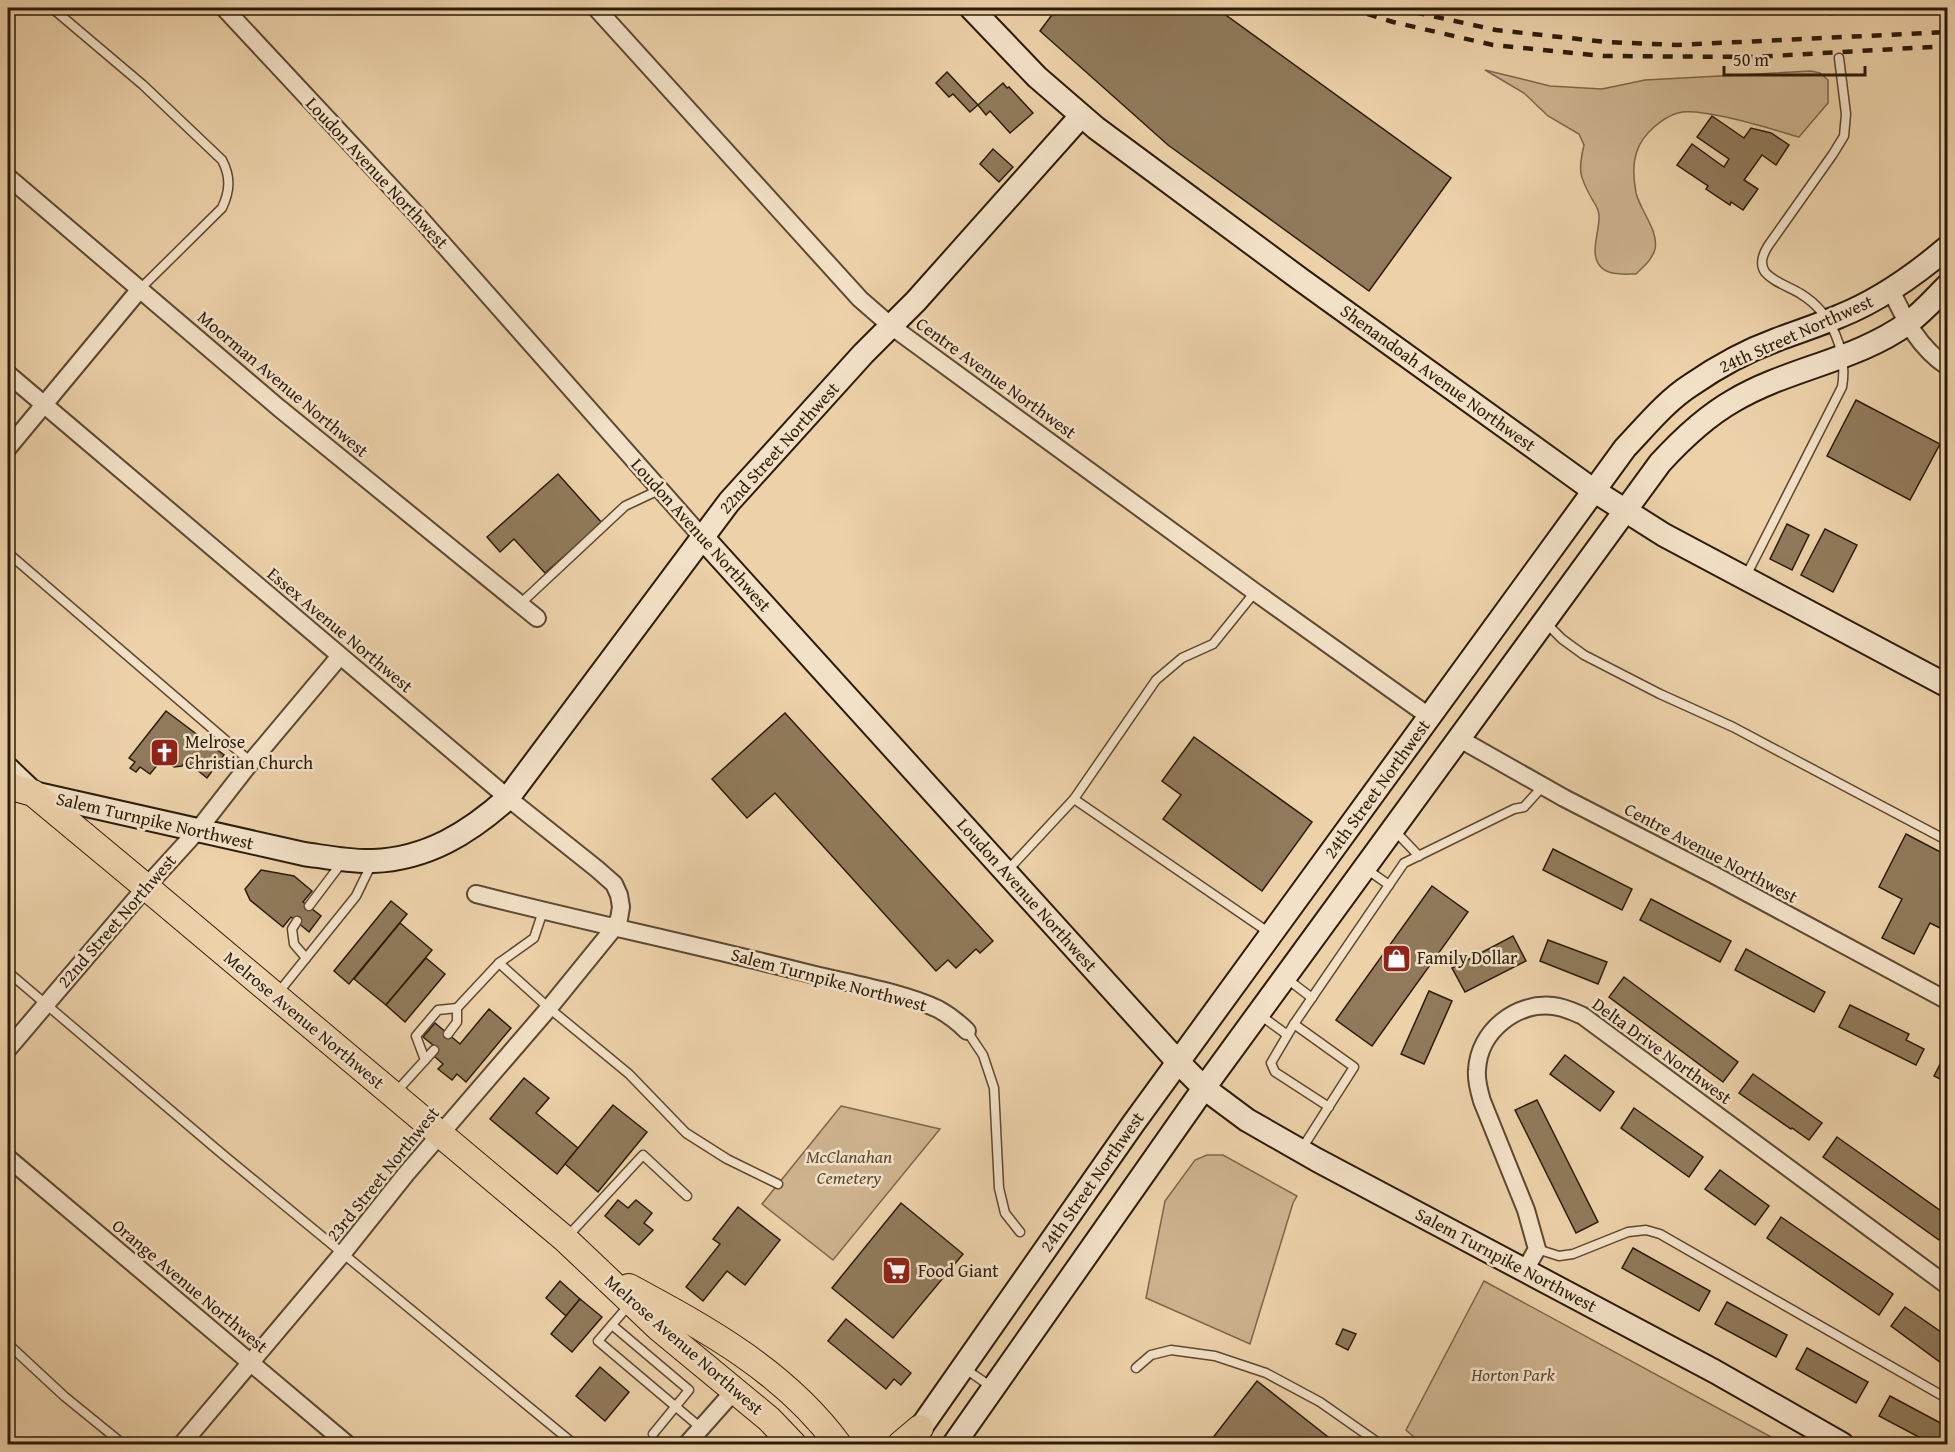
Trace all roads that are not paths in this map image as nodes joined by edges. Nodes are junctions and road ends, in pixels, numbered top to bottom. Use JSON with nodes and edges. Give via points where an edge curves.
{"nodes":[{"id":1,"x":52,"y":8,"type":"edge"},
{"id":2,"x":224,"y":8,"type":"edge"},
{"id":3,"x":596,"y":8,"type":"edge"},
{"id":4,"x":971,"y":8,"type":"edge"},
{"id":5,"x":1839,"y":58,"type":"dead end"},
{"id":6,"x":1081,"y":116,"type":"junction"},
{"id":7,"x":8,"y":177,"type":"edge"},
{"id":8,"x":1947,"y":248,"type":"edge"},
{"id":9,"x":1947,"y":285,"type":"edge"},
{"id":10,"x":140,"y":289,"type":"junction"},
{"id":11,"x":1891,"y":290,"type":"junction"},
{"id":12,"x":1829,"y":320,"type":"junction"},
{"id":13,"x":1907,"y":323,"type":"junction"},
{"id":14,"x":891,"y":326,"type":"junction"},
{"id":15,"x":1842,"y":356,"type":"junction"},
{"id":16,"x":1947,"y":367,"type":"edge"},
{"id":17,"x":8,"y":374,"type":"edge"},
{"id":18,"x":44,"y":404,"type":"junction"},
{"id":19,"x":8,"y":447,"type":"edge"},
{"id":20,"x":659,"y":490,"type":"junction"},
{"id":21,"x":1593,"y":490,"type":"junction"},
{"id":22,"x":1624,"y":511,"type":"junction"},
{"id":23,"x":702,"y":537,"type":"junction"},
{"id":24,"x":8,"y":554,"type":"edge"},
{"id":25,"x":1744,"y":579,"type":"junction"},
{"id":26,"x":1256,"y":592,"type":"junction"},
{"id":27,"x":520,"y":604,"type":"junction"},
{"id":28,"x":537,"y":618,"type":"dead end"},
{"id":29,"x":1544,"y":620,"type":"junction"},
{"id":30,"x":340,"y":656,"type":"junction"},
{"id":31,"x":1947,"y":686,"type":"edge"},
{"id":32,"x":1430,"y":717,"type":"junction"},
{"id":33,"x":1458,"y":738,"type":"junction"},
{"id":34,"x":251,"y":762,"type":"junction"},
{"id":35,"x":8,"y":769,"type":"edge"},
{"id":36,"x":8,"y":786,"type":"edge"},
{"id":37,"x":1543,"y":786,"type":"junction"},
{"id":38,"x":33,"y":793,"type":"junction"},
{"id":39,"x":508,"y":798,"type":"junction"},
{"id":40,"x":1074,"y":799,"type":"junction"},
{"id":41,"x":1393,"y":829,"type":"junction"},
{"id":42,"x":198,"y":830,"type":"junction"},
{"id":43,"x":1947,"y":841,"type":"edge"},
{"id":44,"x":304,"y":854,"type":"joint"},
{"id":45,"x":1419,"y":856,"type":"junction"},
{"id":46,"x":344,"y":860,"type":"junction"},
{"id":47,"x":373,"y":861,"type":"junction"},
{"id":48,"x":1364,"y":868,"type":"junction"},
{"id":49,"x":1006,"y":872,"type":"junction"},
{"id":50,"x":1389,"y":885,"type":"junction"},
{"id":51,"x":146,"y":887,"type":"junction"},
{"id":52,"x":476,"y":894,"type":"dead end"},
{"id":53,"x":309,"y":906,"type":"dead end"},
{"id":54,"x":543,"y":911,"type":"junction"},
{"id":55,"x":297,"y":921,"type":"dead end"},
{"id":56,"x":614,"y":928,"type":"junction"},
{"id":57,"x":1271,"y":934,"type":"junction"},
{"id":58,"x":306,"y":958,"type":"junction"},
{"id":59,"x":500,"y":963,"type":"junction"},
{"id":60,"x":8,"y":972,"type":"edge"},
{"id":61,"x":1286,"y":978,"type":"junction"},
{"id":62,"x":276,"y":996,"type":"junction"},
{"id":63,"x":1312,"y":998,"type":"junction"},
{"id":64,"x":1947,"y":1001,"type":"edge"},
{"id":65,"x":45,"y":1003,"type":"junction"},
{"id":66,"x":457,"y":1008,"type":"junction"},
{"id":67,"x":549,"y":1008,"type":"junction"},
{"id":68,"x":1259,"y":1014,"type":"junction"},
{"id":69,"x":1294,"y":1024,"type":"junction"},
{"id":70,"x":968,"y":1031,"type":"joint"},
{"id":71,"x":448,"y":1034,"type":"dead end"},
{"id":72,"x":1286,"y":1034,"type":"junction"},
{"id":73,"x":8,"y":1048,"type":"edge"},
{"id":74,"x":434,"y":1050,"type":"dead end"},
{"id":75,"x":425,"y":1060,"type":"junction"},
{"id":76,"x":1178,"y":1062,"type":"junction"},
{"id":77,"x":1204,"y":1088,"type":"junction"},
{"id":78,"x":393,"y":1095,"type":"junction"},
{"id":79,"x":1329,"y":1107,"type":"junction"},
{"id":80,"x":440,"y":1135,"type":"junction"},
{"id":81,"x":1301,"y":1150,"type":"junction"},
{"id":82,"x":8,"y":1158,"type":"edge"},
{"id":83,"x":778,"y":1184,"type":"dead end"},
{"id":84,"x":687,"y":1196,"type":"dead end"},
{"id":85,"x":1020,"y":1232,"type":"dead end"},
{"id":86,"x":565,"y":1239,"type":"junction"},
{"id":87,"x":1537,"y":1249,"type":"junction"},
{"id":88,"x":344,"y":1253,"type":"junction"},
{"id":89,"x":1525,"y":1270,"type":"junction"},
{"id":90,"x":600,"y":1272,"type":"junction"},
{"id":91,"x":1947,"y":1286,"type":"edge"},
{"id":92,"x":631,"y":1302,"type":"junction"},
{"id":93,"x":612,"y":1325,"type":"junction"},
{"id":94,"x":8,"y":1344,"type":"edge"},
{"id":95,"x":251,"y":1363,"type":"junction"},
{"id":96,"x":963,"y":1368,"type":"junction"},
{"id":97,"x":1136,"y":1368,"type":"dead end"},
{"id":98,"x":993,"y":1389,"type":"junction"},
{"id":99,"x":734,"y":1391,"type":"junction"},
{"id":100,"x":1947,"y":1399,"type":"edge"},
{"id":101,"x":676,"y":1407,"type":"junction"},
{"id":102,"x":701,"y":1428,"type":"junction"},
{"id":103,"x":653,"y":1434,"type":"dead end"},
{"id":104,"x":915,"y":1436,"type":"edge"},
{"id":105,"x":825,"y":1439,"type":"edge"},
{"id":106,"x":123,"y":1444,"type":"edge"},
{"id":107,"x":182,"y":1444,"type":"edge"},
{"id":108,"x":347,"y":1444,"type":"edge"},
{"id":109,"x":574,"y":1444,"type":"edge"},
{"id":110,"x":687,"y":1444,"type":"edge"},
{"id":111,"x":793,"y":1444,"type":"edge"},
{"id":112,"x":848,"y":1444,"type":"edge"},
{"id":113,"x":901,"y":1444,"type":"edge"},
{"id":114,"x":954,"y":1444,"type":"edge"},
{"id":115,"x":1380,"y":1444,"type":"edge"},
{"id":116,"x":1842,"y":1444,"type":"edge"}],
"edges":[{"from":1,"to":10,"type":"lane","via":[[143,85],[222,160],[227,170],[230,183],[222,208]]},
{"from":2,"to":20,"type":"street","name":"Loudon Avenue Northwest","via":[[419,217]]},
{"from":3,"to":14,"type":"street","name":"Centre Avenue Northwest","via":[[860,299]]},
{"from":4,"to":6,"type":"street","name":"Shenandoah Avenue Northwest"},
{"from":5,"to":12,"type":"lane","via":[[1846,114],[1844,136],[1768,246],[1762,264],[1772,278],[1813,302]]},
{"from":6,"to":14,"type":"street","name":"22nd Street Northwest"},
{"from":6,"to":21,"type":"street","name":"Shenandoah Avenue Northwest"},
{"from":7,"to":10,"type":"street","name":"Moorman Avenue Northwest"},
{"from":8,"to":11,"type":"street","name":"24th Street Northwest"},
{"from":9,"to":13,"type":"street","name":"24th Street Northwest"},
{"from":10,"to":18,"type":"street"},
{"from":10,"to":27,"type":"street","name":"Moorman Avenue Northwest"},
{"from":11,"to":12,"type":"street","name":"24th Street Northwest"},
{"from":11,"to":13,"type":"street"},
{"from":12,"to":15,"type":"lane"},
{"from":12,"to":21,"type":"street","name":"24th Street Northwest","via":[[1751,351],[1689,386],[1625,447]]},
{"from":13,"to":15,"type":"street","name":"24th Street Northwest"},
{"from":13,"to":16,"type":"street","via":[[1928,352]]},
{"from":14,"to":23,"type":"street","name":"22nd Street Northwest","via":[[729,502]]},
{"from":14,"to":26,"type":"street","name":"Centre Avenue Northwest"},
{"from":15,"to":22,"type":"street","name":"24th Street Northwest","via":[[1769,383],[1709,417],[1660,463]]},
{"from":15,"to":25,"type":"lane","via":[[1842,387]]},
{"from":17,"to":18,"type":"street","name":"Essex Avenue Northwest"},
{"from":18,"to":19,"type":"street"},
{"from":18,"to":30,"type":"street","name":"Essex Avenue Northwest"},
{"from":20,"to":23,"type":"street","name":"Loudon Avenue Northwest"},
{"from":20,"to":27,"type":"lane","via":[[625,506]]},
{"from":21,"to":22,"type":"street","name":"Shenandoah Avenue Northwest"},
{"from":21,"to":32,"type":"street","name":"24th Street Northwest"},
{"from":22,"to":25,"type":"street","name":"Shenandoah Avenue Northwest"},
{"from":22,"to":29,"type":"street","name":"24th Street Northwest"},
{"from":23,"to":39,"type":"street","name":"22nd Street Northwest"},
{"from":23,"to":49,"type":"street","name":"Loudon Avenue Northwest"},
{"from":24,"to":34,"type":"lane"},
{"from":25,"to":31,"type":"street","name":"Shenandoah Avenue Northwest"},
{"from":26,"to":32,"type":"street","name":"Centre Avenue Northwest"},
{"from":26,"to":40,"type":"lane","via":[[1213,644],[1182,658],[1156,680]]},
{"from":27,"to":28,"type":"street","name":"Moorman Avenue Northwest"},
{"from":29,"to":33,"type":"street","name":"24th Street Northwest"},
{"from":29,"to":43,"type":"lane","via":[[1584,655],[1733,727]]},
{"from":30,"to":34,"type":"street","name":"22nd Street Northwest"},
{"from":30,"to":39,"type":"street","name":"Essex Avenue Northwest"},
{"from":32,"to":57,"type":"street","name":"24th Street Northwest"},
{"from":33,"to":37,"type":"street","name":"Centre Avenue Northwest"},
{"from":33,"to":41,"type":"street","name":"24th Street Northwest"},
{"from":34,"to":42,"type":"street","name":"22nd Street Northwest"},
{"from":35,"to":38,"type":"street","name":"Melrose Avenue Northwest"},
{"from":36,"to":38,"type":"main road","name":"Salem Turnpike Northwest"},
{"from":37,"to":45,"type":"lane","via":[[1524,807]]},
{"from":37,"to":64,"type":"street","name":"Centre Avenue Northwest"},
{"from":38,"to":42,"type":"street","name":"Salem Turnpike Northwest"},
{"from":38,"to":51,"type":"main road","name":"Melrose Avenue Northwest"},
{"from":39,"to":47,"type":"street","name":"22nd Street Northwest","via":[[483,821],[430,850]]},
{"from":39,"to":56,"type":"street","name":"Essex Avenue Northwest","via":[[614,884],[621,907]]},
{"from":40,"to":49,"type":"lane"},
{"from":40,"to":57,"type":"lane"},
{"from":41,"to":45,"type":"lane"},
{"from":41,"to":48,"type":"street","name":"24th Street Northwest"},
{"from":42,"to":44,"type":"street","name":"Salem Turnpike Northwest"},
{"from":42,"to":51,"type":"street","name":"22nd Street Northwest"},
{"from":44,"to":46,"type":"street","name":"22nd Street Northwest"},
{"from":45,"to":50,"type":"lane","via":[[1404,863]]},
{"from":46,"to":47,"type":"street","name":"22nd Street Northwest"},
{"from":46,"to":53,"type":"lane"},
{"from":47,"to":58,"type":"lane","via":[[356,896]]},
{"from":48,"to":50,"type":"lane"},
{"from":48,"to":61,"type":"street","name":"24th Street Northwest"},
{"from":49,"to":76,"type":"street","name":"Loudon Avenue Northwest"},
{"from":50,"to":63,"type":"lane"},
{"from":51,"to":62,"type":"main road","name":"Melrose Avenue Northwest"},
{"from":51,"to":65,"type":"street","name":"22nd Street Northwest"},
{"from":52,"to":54,"type":"street","name":"Salem Turnpike Northwest"},
{"from":54,"to":56,"type":"street","name":"Salem Turnpike Northwest"},
{"from":54,"to":59,"type":"lane","via":[[534,938]]},
{"from":55,"to":58,"type":"lane","via":[[292,929],[294,944]]},
{"from":56,"to":67,"type":"street","name":"23rd Street Northwest"},
{"from":56,"to":70,"type":"street","name":"Salem Turnpike Northwest","via":[[902,997],[938,1009]]},
{"from":57,"to":76,"type":"street","name":"24th Street Northwest"},
{"from":58,"to":62,"type":"lane"},
{"from":59,"to":66,"type":"lane"},
{"from":59,"to":67,"type":"lane"},
{"from":60,"to":65,"type":"lane"},
{"from":61,"to":63,"type":"lane"},
{"from":61,"to":68,"type":"street","name":"24th Street Northwest"},
{"from":62,"to":78,"type":"main road","name":"Melrose Avenue Northwest"},
{"from":63,"to":69,"type":"lane"},
{"from":65,"to":73,"type":"street","name":"22nd Street Northwest"},
{"from":65,"to":88,"type":"lane"},
{"from":66,"to":71,"type":"lane","via":[[457,1022]]},
{"from":66,"to":75,"type":"lane","via":[[438,1010],[416,1036]]},
{"from":67,"to":80,"type":"street","name":"23rd Street Northwest"},
{"from":67,"to":83,"type":"lane","via":[[629,1074],[686,1133]]},
{"from":68,"to":72,"type":"lane"},
{"from":68,"to":77,"type":"street","name":"24th Street Northwest"},
{"from":69,"to":72,"type":"lane"},
{"from":69,"to":79,"type":"lane","via":[[1354,1067]]},
{"from":70,"to":85,"type":"lane","name":"Salem Turnpike Northwest","via":[[983,1055],[994,1088],[999,1188],[1005,1213]]},
{"from":72,"to":79,"type":"lane","via":[[1270,1063],[1275,1072]]},
{"from":74,"to":75,"type":"lane"},
{"from":75,"to":78,"type":"lane"},
{"from":76,"to":77,"type":"street","name":"Salem Turnpike Northwest"},
{"from":76,"to":96,"type":"street","name":"24th Street Northwest"},
{"from":77,"to":81,"type":"street","name":"Salem Turnpike Northwest","via":[[1241,1117]]},
{"from":77,"to":98,"type":"street","name":"24th Street Northwest"},
{"from":78,"to":80,"type":"main road","name":"Melrose Avenue Northwest"},
{"from":79,"to":81,"type":"lane"},
{"from":80,"to":86,"type":"main road","name":"Melrose Avenue Northwest"},
{"from":80,"to":88,"type":"street","name":"23rd Street Northwest"},
{"from":81,"to":89,"type":"street","name":"Salem Turnpike Northwest"},
{"from":82,"to":95,"type":"street","name":"Orange Avenue Northwest"},
{"from":84,"to":86,"type":"lane","via":[[643,1155]]},
{"from":86,"to":90,"type":"main road","name":"Melrose Avenue Northwest"},
{"from":87,"to":89,"type":"street"},
{"from":87,"to":91,"type":"street","name":"Delta Drive Northwest","via":[[1523,1200],[1482,1101],[1477,1069],[1480,1052],[1498,1025],[1515,1012],[1532,1006],[1553,1006],[1583,1016]]},
{"from":87,"to":100,"type":"lane","via":[[1558,1256],[1628,1232],[1646,1230],[1660,1234]]},
{"from":88,"to":95,"type":"street","name":"23rd Street Northwest"},
{"from":88,"to":109,"type":"lane"},
{"from":89,"to":116,"type":"street","name":"Salem Turnpike Northwest"},
{"from":90,"to":92,"type":"main road","name":"Melrose Avenue Northwest"},
{"from":90,"to":105,"type":"main road","name":"Melrose Avenue Northwest","via":[[671,1309],[740,1352],[791,1392]]},
{"from":92,"to":93,"type":"lane"},
{"from":92,"to":99,"type":"main road","name":"Melrose Avenue Northwest"},
{"from":93,"to":101,"type":"lane","via":[[689,1390]]},
{"from":93,"to":101,"type":"lane","via":[[598,1341]]},
{"from":94,"to":106,"type":"lane"},
{"from":95,"to":107,"type":"street","name":"23rd Street Northwest"},
{"from":95,"to":108,"type":"street","name":"Orange Avenue Northwest"},
{"from":96,"to":98,"type":"lane"},
{"from":96,"to":104,"type":"street","name":"24th Street Northwest"},
{"from":97,"to":115,"type":"lane","via":[[1151,1355],[1171,1350],[1215,1356],[1266,1373],[1320,1402]]},
{"from":98,"to":114,"type":"street","name":"24th Street Northwest"},
{"from":99,"to":102,"type":"street"},
{"from":99,"to":105,"type":"main road","via":[[760,1392]]},
{"from":99,"to":111,"type":"main road","name":"Melrose Avenue Northwest"},
{"from":101,"to":102,"type":"lane"},
{"from":101,"to":103,"type":"lane"},
{"from":102,"to":110,"type":"street"},
{"from":104,"to":113,"type":"main road"},
{"from":105,"to":112,"type":"main road"}]}
